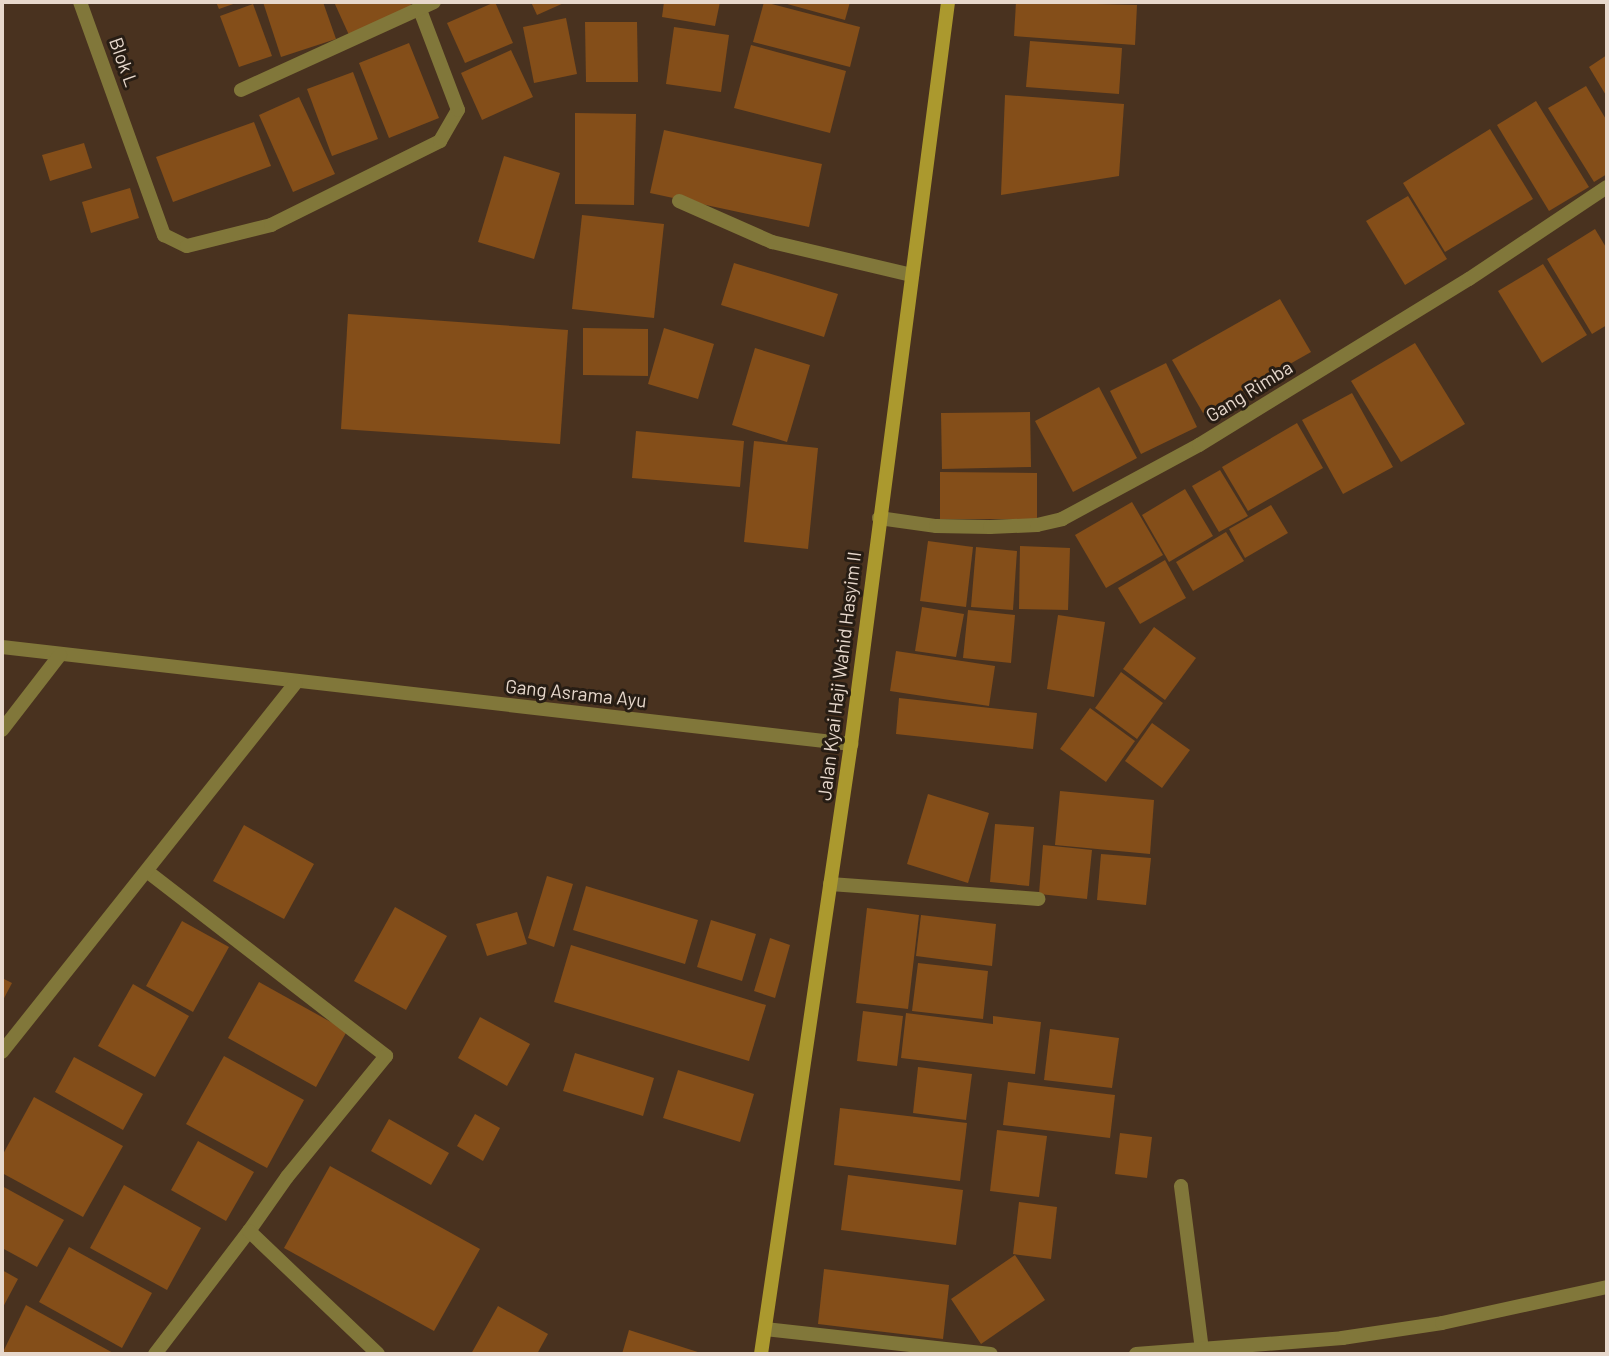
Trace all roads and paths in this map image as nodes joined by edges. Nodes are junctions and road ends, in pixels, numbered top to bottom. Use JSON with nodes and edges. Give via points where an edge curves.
{"nodes":[{"id":1,"x":80,"y":2,"type":"edge"},
{"id":2,"x":434,"y":2,"type":"edge"},
{"id":3,"x":948,"y":2,"type":"edge"},
{"id":4,"x":419,"y":10,"type":"junction"},
{"id":5,"x":241,"y":90,"type":"dead end"},
{"id":6,"x":1607,"y":187,"type":"edge"},
{"id":7,"x":679,"y":201,"type":"dead end"},
{"id":8,"x":912,"y":275,"type":"junction"},
{"id":9,"x":879,"y":517,"type":"junction"},
{"id":10,"x":2,"y":647,"type":"edge"},
{"id":11,"x":60,"y":655,"type":"junction"},
{"id":12,"x":296,"y":683,"type":"junction"},
{"id":13,"x":2,"y":730,"type":"edge"},
{"id":14,"x":850,"y":744,"type":"junction"},
{"id":15,"x":148,"y":872,"type":"junction"},
{"id":16,"x":830,"y":884,"type":"junction"},
{"id":17,"x":1038,"y":899,"type":"dead end"},
{"id":18,"x":2,"y":1052,"type":"edge"},
{"id":19,"x":1181,"y":1186,"type":"dead end"},
{"id":20,"x":250,"y":1231,"type":"junction"},
{"id":21,"x":1607,"y":1287,"type":"edge"},
{"id":22,"x":765,"y":1329,"type":"junction"},
{"id":23,"x":1202,"y":1349,"type":"junction"},
{"id":24,"x":155,"y":1354,"type":"edge"},
{"id":25,"x":378,"y":1354,"type":"edge"},
{"id":26,"x":761,"y":1354,"type":"edge"},
{"id":27,"x":991,"y":1354,"type":"edge"},
{"id":28,"x":1136,"y":1354,"type":"edge"}],
"edges":[{"from":1,"to":4,"type":"street","name":"Blok L","via":[[164,235],[187,246],[271,225],[425,151],[449,131],[458,110]]},
{"from":2,"to":4,"type":"street"},
{"from":3,"to":8,"type":"street","name":"Jalan Kyai Haji Wahid Hasyim II"},
{"from":4,"to":5,"type":"street"},
{"from":6,"to":9,"type":"street","name":"Gang Rimba","via":[[1469,279],[1199,445],[1062,519],[990,527],[936,526]]},
{"from":7,"to":8,"type":"street","via":[[772,242]]},
{"from":8,"to":9,"type":"street","name":"Jalan Kyai Haji Wahid Hasyim II"},
{"from":9,"to":14,"type":"street","name":"Jalan Kyai Haji Wahid Hasyim II"},
{"from":10,"to":11,"type":"street","name":"Gang Asrama Ayu"},
{"from":11,"to":12,"type":"street","name":"Gang Asrama Ayu"},
{"from":11,"to":13,"type":"street"},
{"from":12,"to":14,"type":"street","name":"Gang Asrama Ayu"},
{"from":12,"to":15,"type":"street"},
{"from":14,"to":16,"type":"street","name":"Jalan Kyai Haji Wahid Hasyim II"},
{"from":15,"to":18,"type":"street"},
{"from":15,"to":20,"type":"street","via":[[386,1056],[287,1177]]},
{"from":16,"to":17,"type":"street"},
{"from":16,"to":22,"type":"street","name":"Jalan Kyai Haji Wahid Hasyim II"},
{"from":19,"to":23,"type":"street"},
{"from":20,"to":24,"type":"street"},
{"from":20,"to":25,"type":"street"},
{"from":21,"to":23,"type":"street","via":[[1429,1325],[1342,1338]]},
{"from":22,"to":26,"type":"street","name":"Jalan Kyai Haji Wahid Hasyim II"},
{"from":22,"to":27,"type":"street"},
{"from":23,"to":28,"type":"street"}]}
